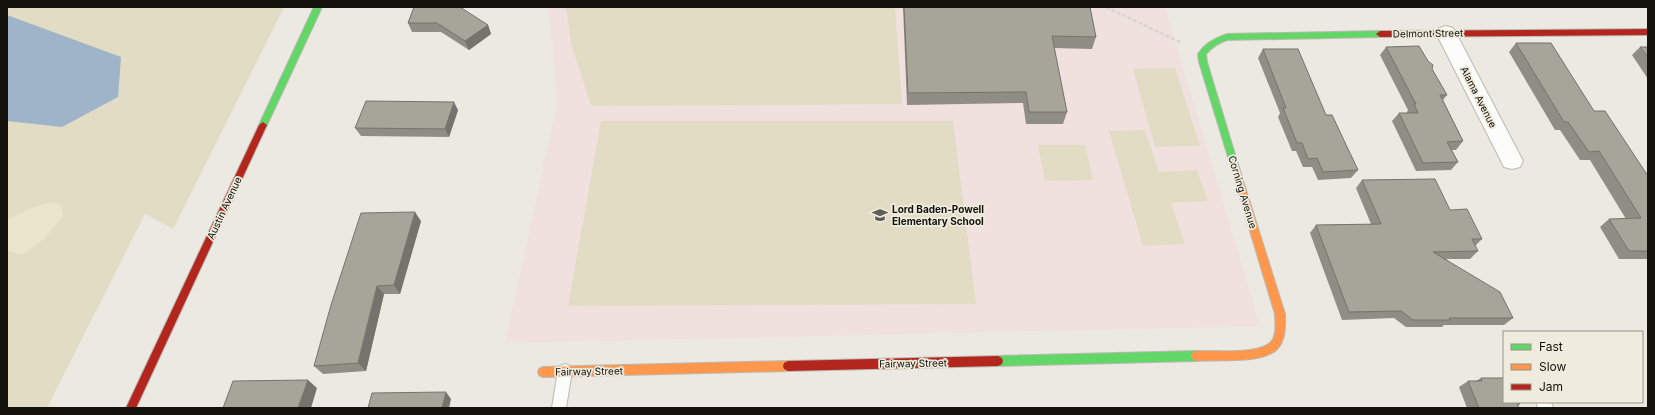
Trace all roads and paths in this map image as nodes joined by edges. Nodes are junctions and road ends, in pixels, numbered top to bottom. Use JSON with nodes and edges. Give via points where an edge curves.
{"nodes":[{"id":1,"x":318,"y":7,"type":"edge"},
{"id":2,"x":1106,"y":7,"type":"edge"},
{"id":3,"x":1648,"y":32,"type":"edge"},
{"id":4,"x":1446,"y":33,"type":"junction"},
{"id":5,"x":1209,"y":44,"type":"joint"},
{"id":6,"x":1186,"y":45,"type":"dead end"},
{"id":7,"x":1512,"y":161,"type":"dead end"},
{"id":8,"x":1278,"y":342,"type":"joint"},
{"id":9,"x":543,"y":372,"type":"dead end"},
{"id":10,"x":565,"y":372,"type":"junction"},
{"id":11,"x":131,"y":408,"type":"edge"},
{"id":12,"x":558,"y":408,"type":"edge"}],
"edges":[{"from":1,"to":11,"type":"street","name":"Austin Avenue"},
{"from":2,"to":6,"type":"path"},
{"from":3,"to":4,"type":"street","name":"Delmont Street"},
{"from":4,"to":5,"type":"street","name":"Delmont Street","via":[[1227,37]]},
{"from":4,"to":7,"type":"street","name":"Alama Avenue"},
{"from":5,"to":8,"type":"street","name":"Corning Avenue","via":[[1202,54],[1203,62],[1280,314],[1282,328]]},
{"from":8,"to":10,"type":"street","name":"Fairway Street","via":[[1270,351],[1260,354]]},
{"from":9,"to":10,"type":"street","name":"Fairway Street"},
{"from":10,"to":12,"type":"lane"}]}
